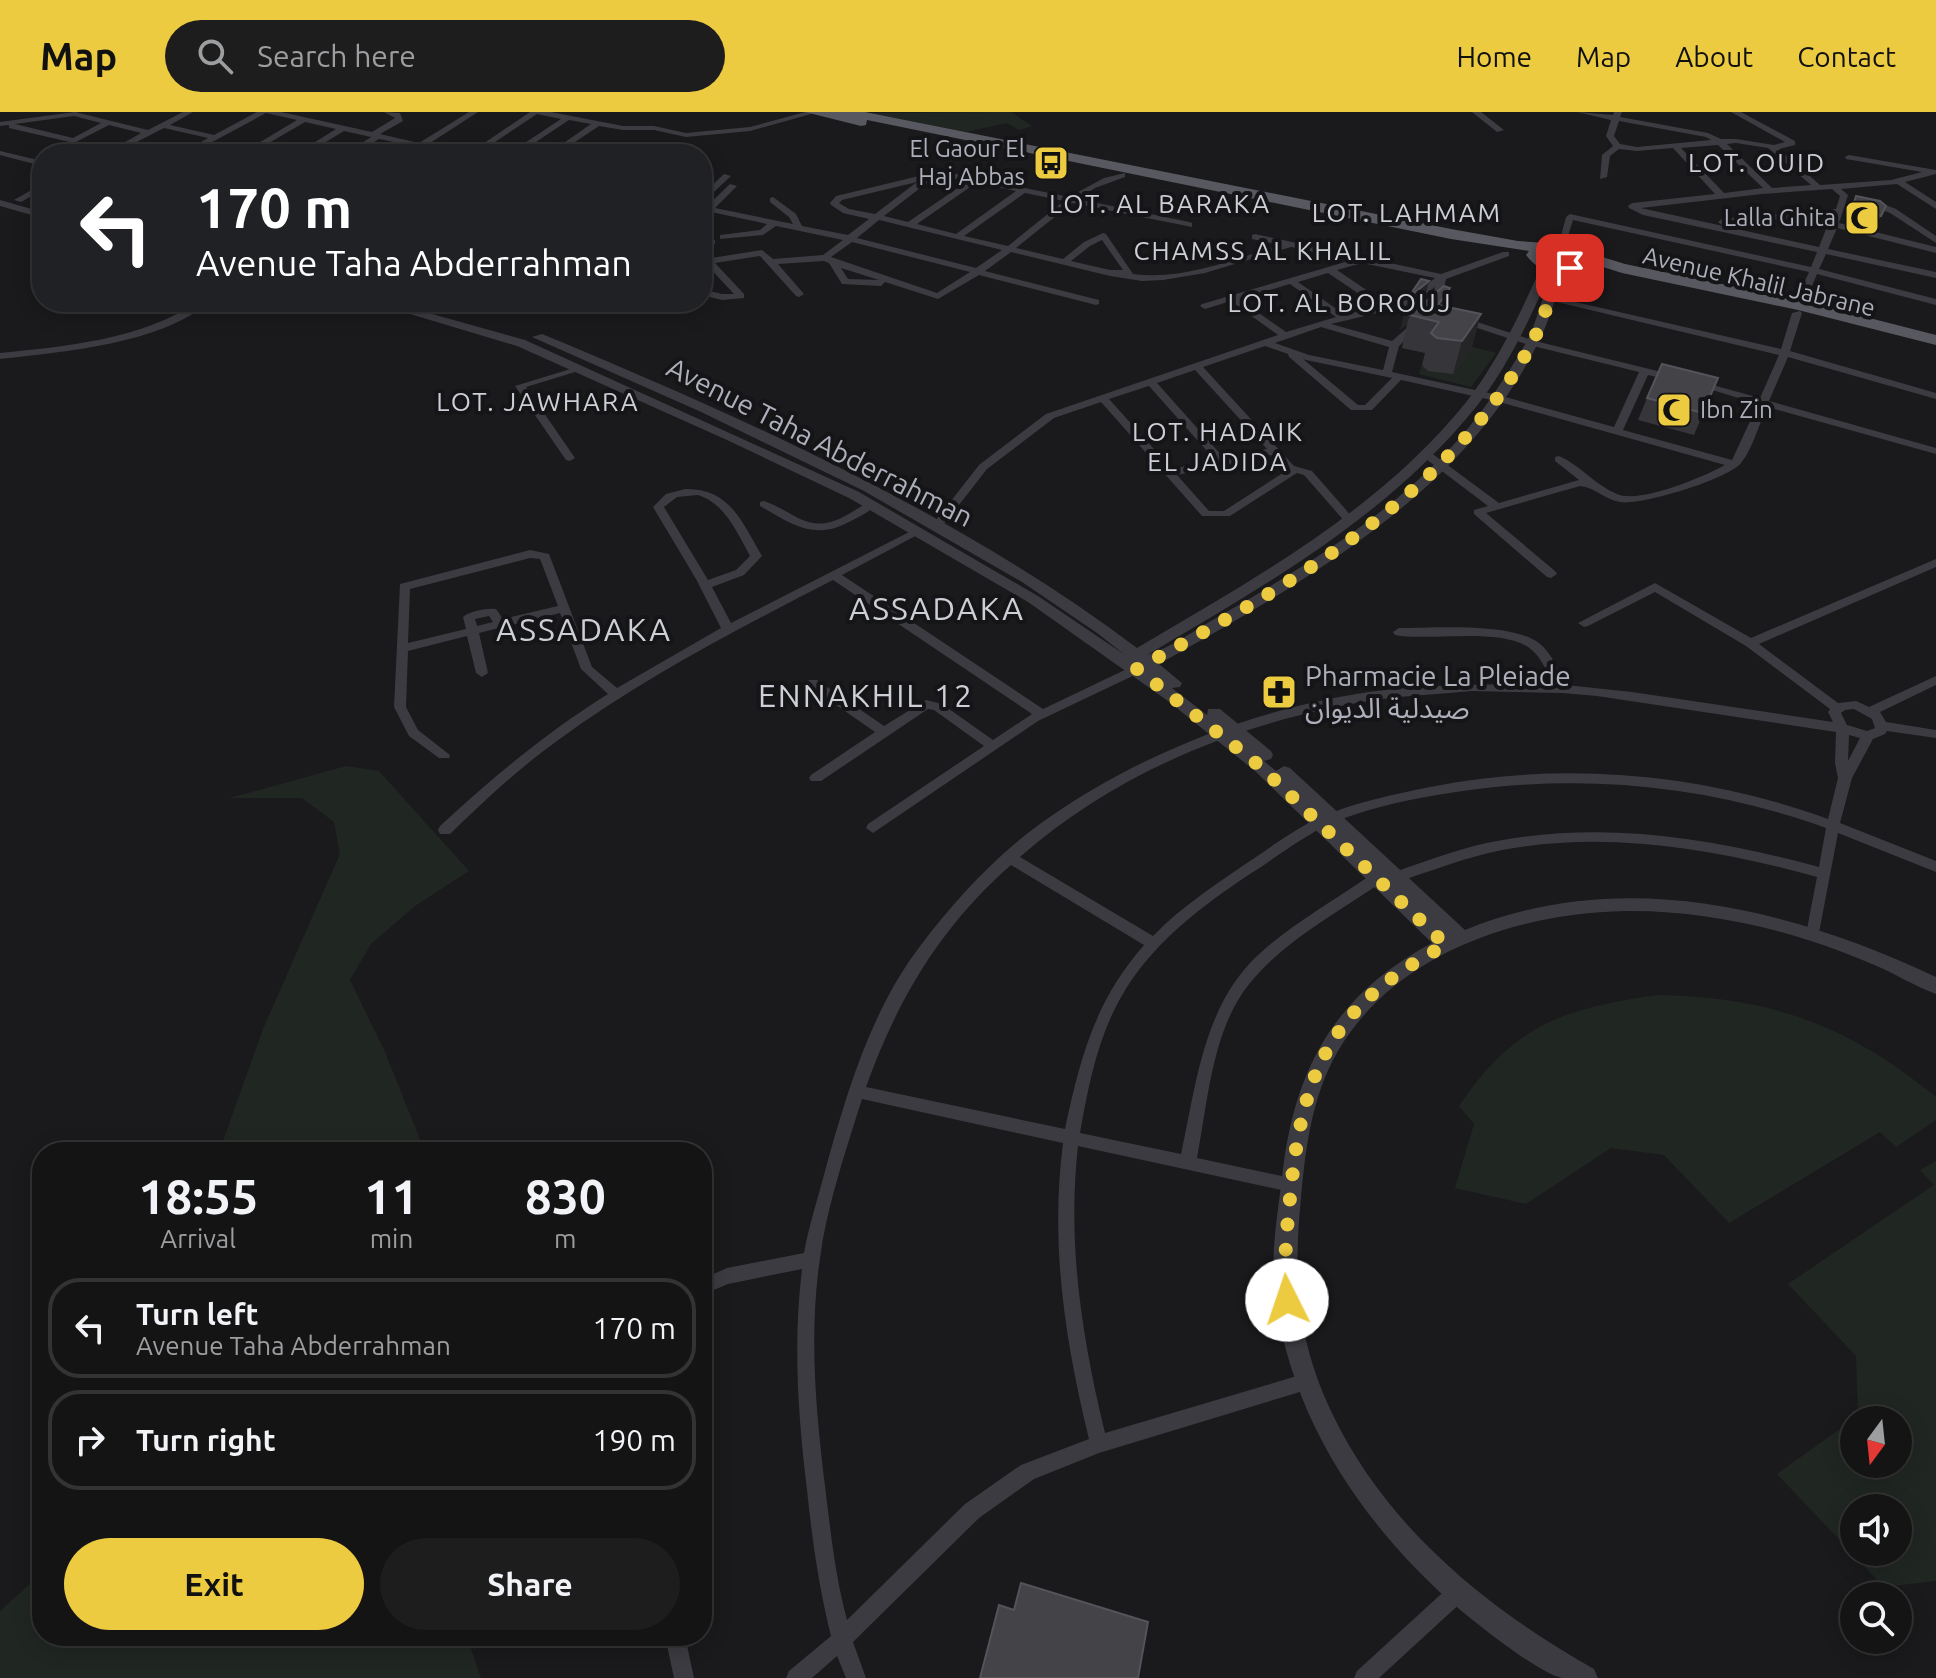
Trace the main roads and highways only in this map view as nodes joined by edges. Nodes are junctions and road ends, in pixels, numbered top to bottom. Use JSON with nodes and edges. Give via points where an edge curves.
{"nodes":[{"id":1,"x":845,"y":112,"type":"edge"},
{"id":2,"x":820,"y":113,"type":"edge"},
{"id":3,"x":1556,"y":259,"type":"junction"},
{"id":4,"x":1798,"y":309,"type":"junction"},
{"id":5,"x":1936,"y":340,"type":"edge"},
{"id":6,"x":1936,"y":350,"type":"edge"}],
"edges":[{"from":1,"to":3,"type":"main road","name":"Avenue Khalil Jabrane"},
{"from":2,"to":3,"type":"main road","name":"Avenue Khalil Jabrane","via":[[1506,254]]},
{"from":3,"to":4,"type":"main road","name":"Avenue Khalil Jabrane"},
{"from":4,"to":5,"type":"main road","name":"Avenue Khalil Jabrane"},
{"from":4,"to":6,"type":"main road","name":"Avenue Khalil Jabrane"}]}
